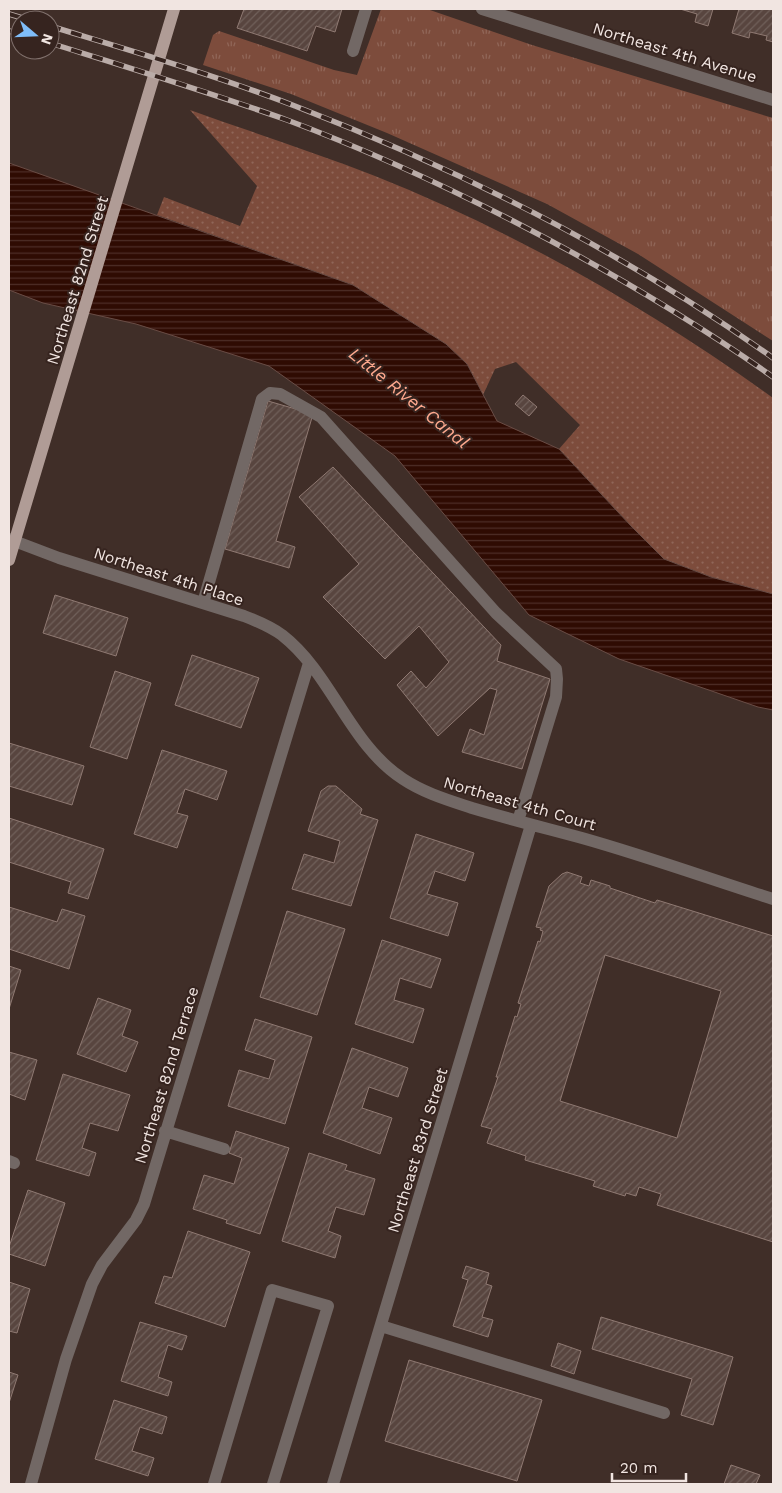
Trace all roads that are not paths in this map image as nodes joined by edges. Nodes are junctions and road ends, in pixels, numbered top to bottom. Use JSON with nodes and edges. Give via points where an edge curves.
{"nodes":[{"id":1,"x":174,"y":9,"type":"edge"},
{"id":2,"x":366,"y":9,"type":"edge"},
{"id":3,"x":482,"y":9,"type":"edge"},
{"id":4,"x":353,"y":51,"type":"dead end"},
{"id":5,"x":773,"y":100,"type":"edge"},
{"id":6,"x":12,"y":540,"type":"edge"},
{"id":7,"x":9,"y":560,"type":"edge"},
{"id":8,"x":203,"y":603,"type":"junction"},
{"id":9,"x":308,"y":663,"type":"junction"},
{"id":10,"x":524,"y":823,"type":"junction"},
{"id":11,"x":773,"y":899,"type":"edge"},
{"id":12,"x":165,"y":1131,"type":"junction"},
{"id":13,"x":224,"y":1149,"type":"dead end"},
{"id":14,"x":381,"y":1326,"type":"junction"},
{"id":15,"x":664,"y":1413,"type":"dead end"},
{"id":16,"x":31,"y":1484,"type":"edge"},
{"id":17,"x":214,"y":1484,"type":"edge"},
{"id":18,"x":273,"y":1484,"type":"edge"},
{"id":19,"x":333,"y":1484,"type":"edge"}],
"edges":[{"from":1,"to":6,"type":"main road","name":"Northeast 82nd Street","via":[[83,316]]},
{"from":2,"to":4,"type":"street"},
{"from":3,"to":5,"type":"street","name":"Northeast 4th Avenue"},
{"from":6,"to":7,"type":"main road","name":"Northeast 82nd Street"},
{"from":6,"to":8,"type":"street","name":"Northeast 4th Place"},
{"from":8,"to":9,"type":"street","name":"Northeast 4th Place","via":[[270,628],[291,643]]},
{"from":8,"to":10,"type":"street","name":"Northeast 83rd Street","via":[[262,399],[270,393],[280,394],[322,417],[496,612],[556,669],[556,697]]},
{"from":9,"to":10,"type":"street","name":"Northeast 4th Court","via":[[383,765],[416,787],[439,797]]},
{"from":9,"to":12,"type":"street","name":"Northeast 82nd Terrace"},
{"from":10,"to":11,"type":"street","name":"Northeast 4th Court"},
{"from":10,"to":14,"type":"street","name":"Northeast 83rd Street"},
{"from":12,"to":13,"type":"street"},
{"from":12,"to":16,"type":"street","name":"Northeast 82nd Terrace","via":[[140,1212],[102,1265],[80,1314]]},
{"from":14,"to":15,"type":"street"},
{"from":14,"to":19,"type":"street","name":"Northeast 83rd Street"},
{"from":17,"to":18,"type":"street","via":[[272,1290],[328,1306]]}]}
